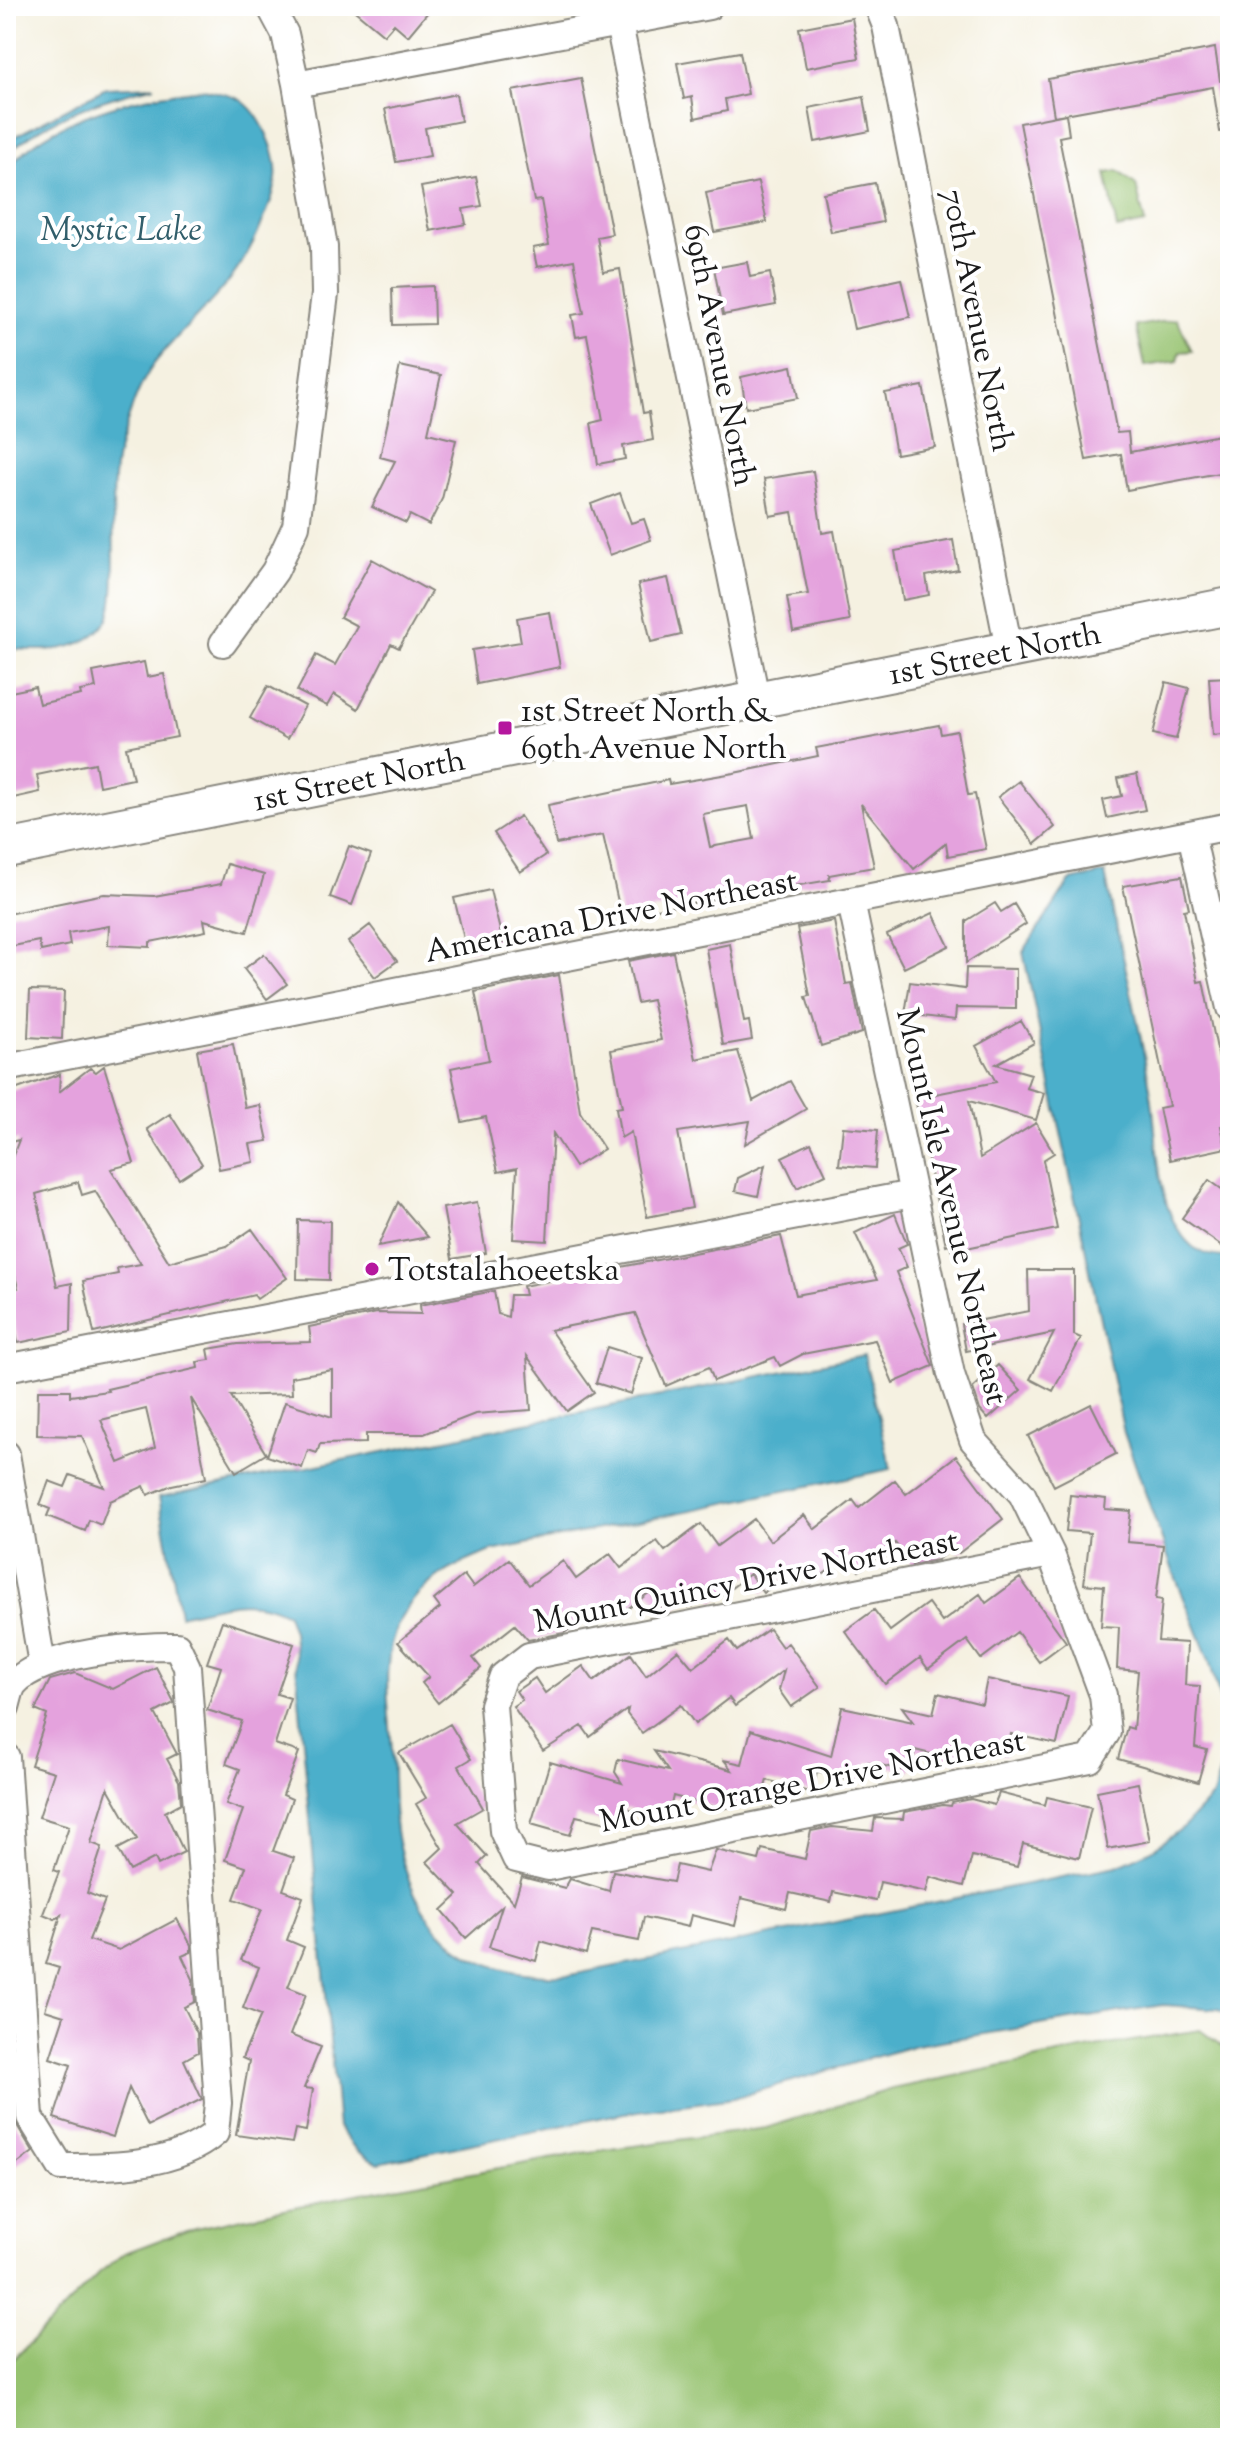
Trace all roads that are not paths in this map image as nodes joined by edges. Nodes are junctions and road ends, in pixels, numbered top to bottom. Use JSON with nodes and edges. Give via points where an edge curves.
{"nodes":[{"id":1,"x":270,"y":6,"type":"edge"},
{"id":2,"x":709,"y":6,"type":"edge"},
{"id":3,"x":878,"y":6,"type":"edge"},
{"id":4,"x":619,"y":24,"type":"junction"},
{"id":5,"x":296,"y":84,"type":"junction"},
{"id":6,"x":1230,"y":606,"type":"edge"},
{"id":7,"x":223,"y":643,"type":"dead end"},
{"id":8,"x":1009,"y":649,"type":"junction"},
{"id":9,"x":756,"y":698,"type":"junction"},
{"id":10,"x":1230,"y":826,"type":"edge"},
{"id":11,"x":1191,"y":834,"type":"junction"},
{"id":12,"x":6,"y":849,"type":"edge"},
{"id":13,"x":851,"y":902,"type":"junction"},
{"id":14,"x":1230,"y":1008,"type":"edge"},
{"id":15,"x":6,"y":1068,"type":"edge"},
{"id":16,"x":912,"y":1194,"type":"junction"},
{"id":17,"x":6,"y":1368,"type":"edge"},
{"id":18,"x":6,"y":1454,"type":"edge"},
{"id":19,"x":1051,"y":1554,"type":"junction"},
{"id":20,"x":42,"y":1664,"type":"junction"},
{"id":21,"x":6,"y":1707,"type":"edge"},
{"id":22,"x":1107,"y":1732,"type":"joint"},
{"id":23,"x":6,"y":1757,"type":"edge"},
{"id":24,"x":516,"y":1859,"type":"joint"}],
"edges":[{"from":1,"to":5,"type":"street","via":[[285,34]]},
{"from":2,"to":4,"type":"street"},
{"from":3,"to":8,"type":"street","name":"70th Avenue North"},
{"from":4,"to":5,"type":"street"},
{"from":4,"to":9,"type":"street","name":"69th Avenue North"},
{"from":5,"to":7,"type":"street","via":[[324,247],[325,294],[296,526],[275,571]]},
{"from":6,"to":8,"type":"street","name":"1st Street North"},
{"from":8,"to":9,"type":"street","name":"1st Street North"},
{"from":9,"to":12,"type":"street","name":"1st Street North"},
{"from":10,"to":11,"type":"street","name":"Americana Drive Northeast"},
{"from":11,"to":13,"type":"street","name":"Americana Drive Northeast"},
{"from":11,"to":14,"type":"street"},
{"from":13,"to":15,"type":"street","name":"Americana Drive Northeast"},
{"from":13,"to":16,"type":"street","name":"Mount Isle Avenue Northeast"},
{"from":16,"to":17,"type":"street"},
{"from":16,"to":19,"type":"street","name":"Mount Isle Avenue Northeast","via":[[951,1374],[973,1440],[1022,1494]]},
{"from":18,"to":20,"type":"street"},
{"from":19,"to":22,"type":"street","name":"Mount Isle Avenue Northeast","via":[[1103,1695]]},
{"from":19,"to":24,"type":"street","name":"Mount Quincy Drive Northeast","via":[[529,1656],[503,1676],[493,1705],[503,1831]]},
{"from":20,"to":21,"type":"street","via":[[14,1684]]},
{"from":20,"to":23,"type":"street","via":[[163,1645],[177,1646],[187,1667],[218,2103],[215,2133],[198,2148],[134,2164],[61,2167],[30,2117]]},
{"from":22,"to":24,"type":"street","name":"Mount Orange Drive Northeast","via":[[1090,1759],[548,1867]]}]}
